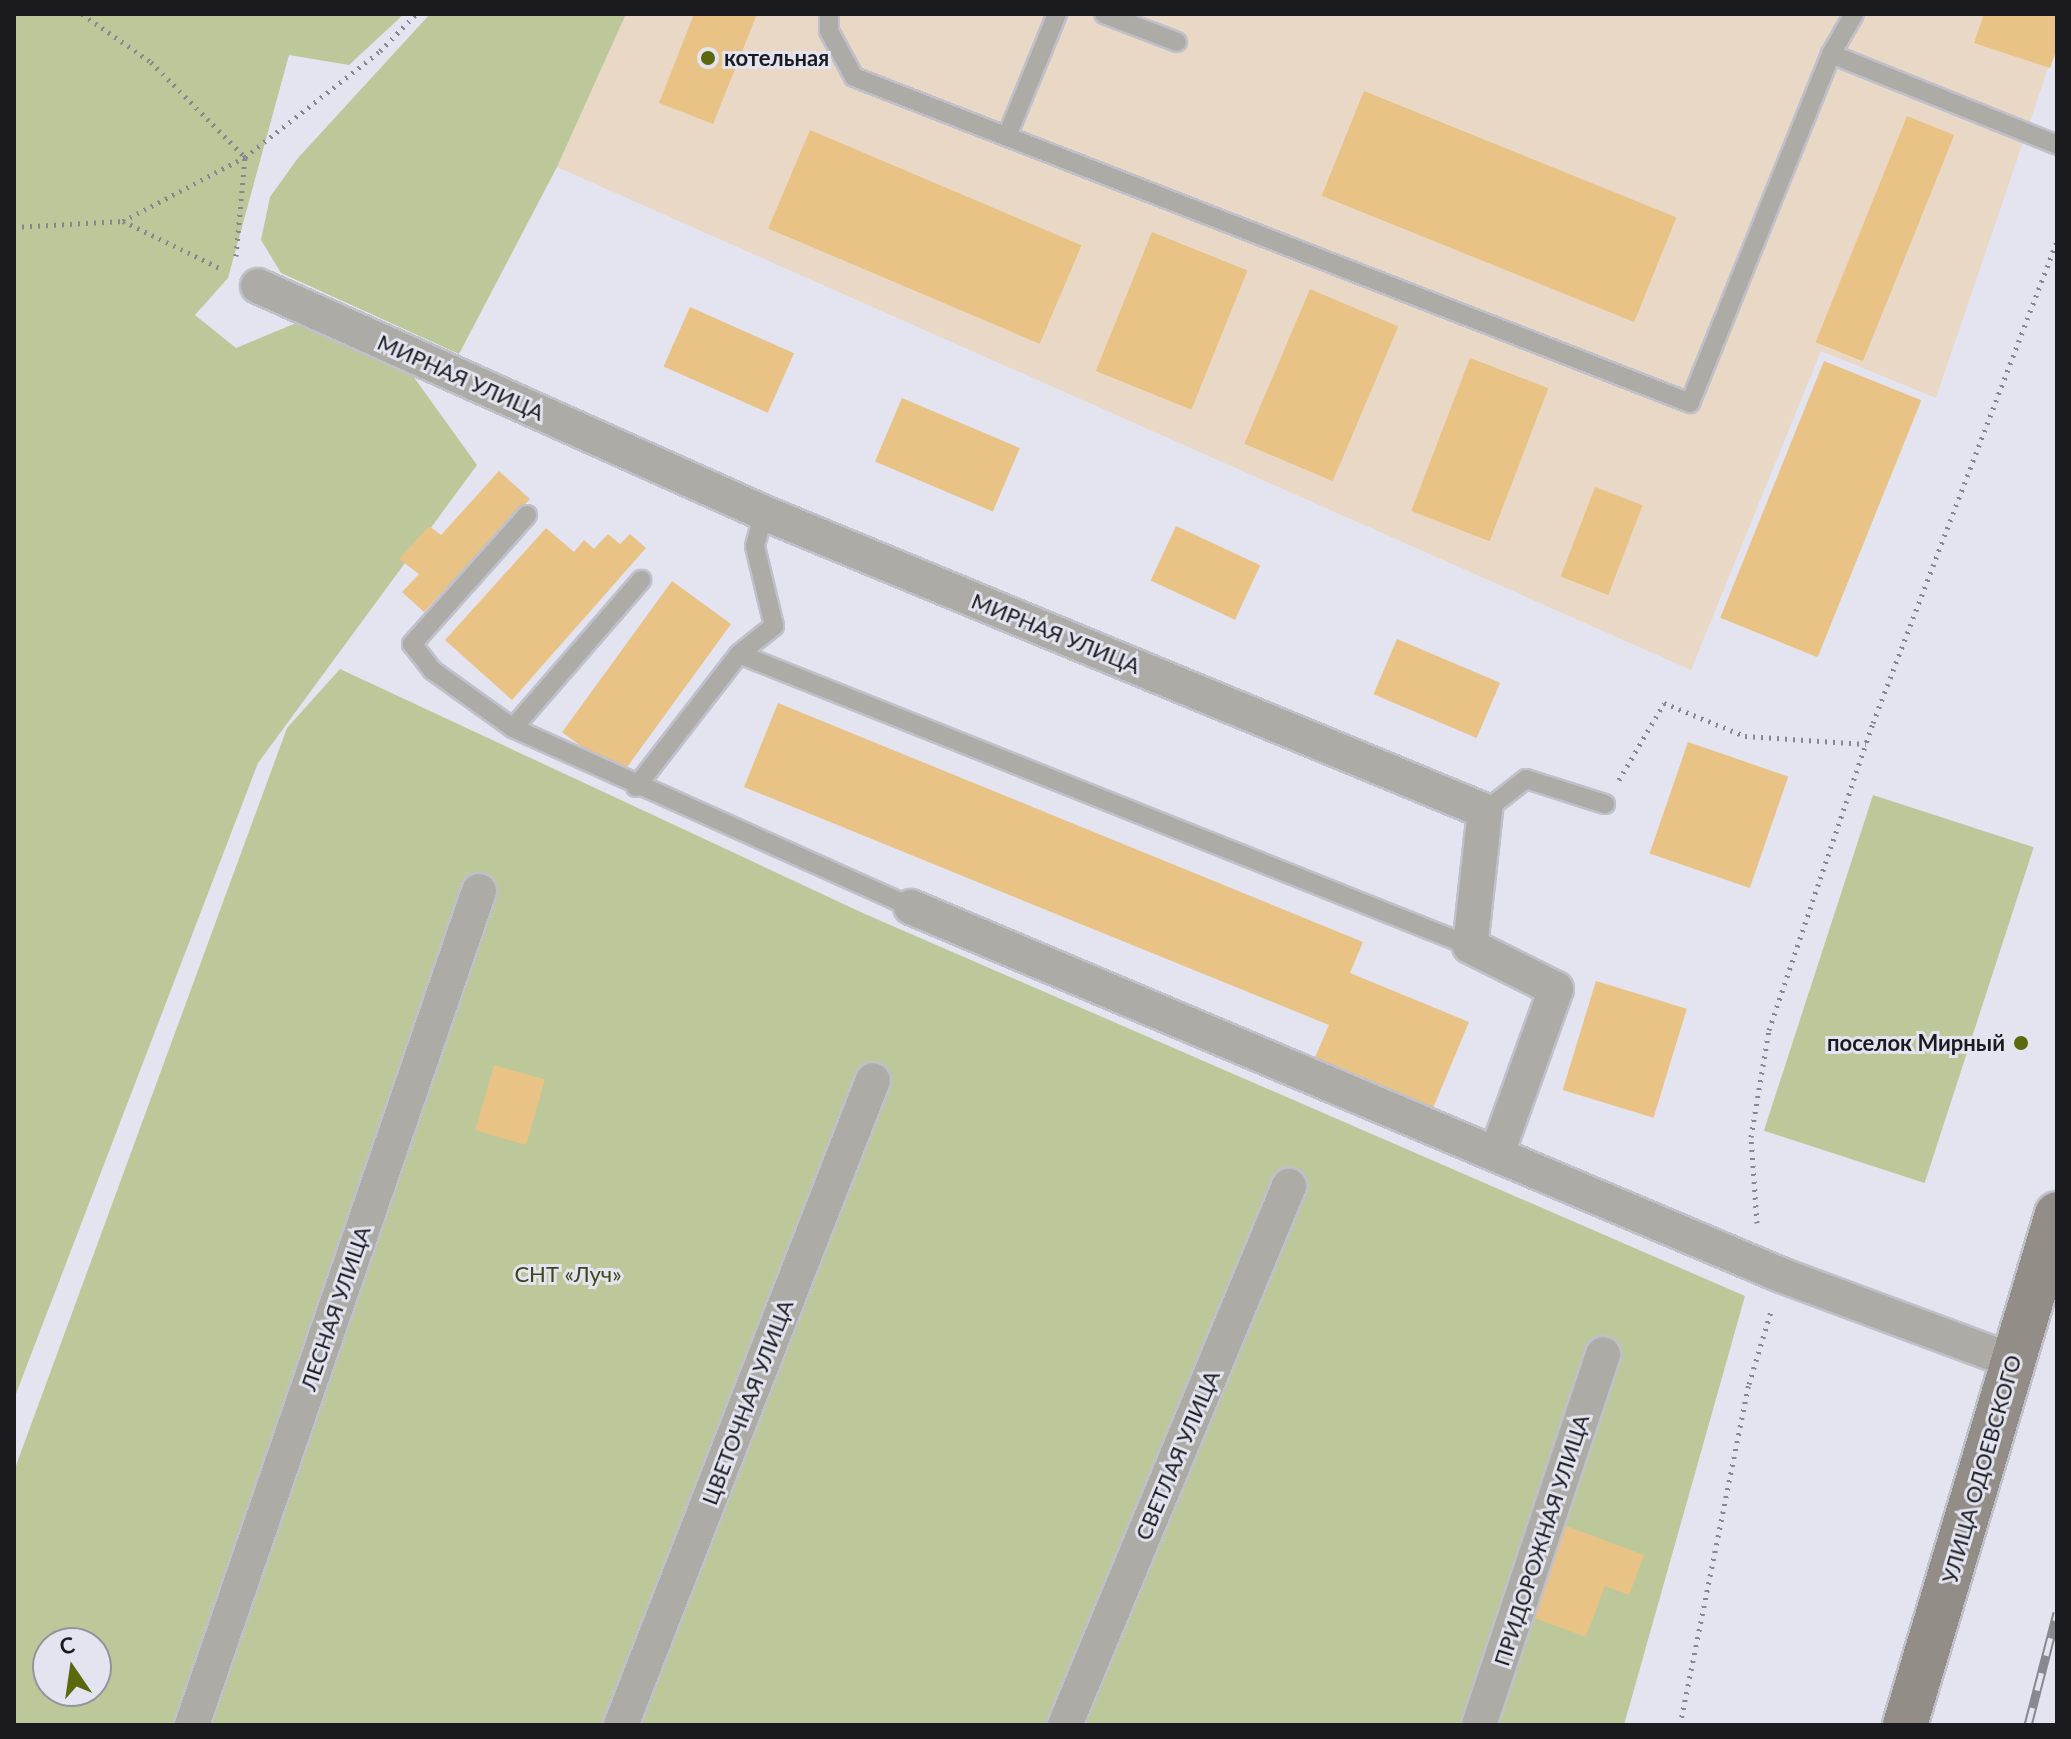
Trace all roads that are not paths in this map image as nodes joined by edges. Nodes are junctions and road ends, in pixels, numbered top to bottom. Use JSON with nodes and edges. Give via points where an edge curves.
{"nodes":[{"id":1,"x":829,"y":14,"type":"edge"},
{"id":2,"x":1057,"y":14,"type":"edge"},
{"id":3,"x":1104,"y":14,"type":"edge"},
{"id":4,"x":1854,"y":14,"type":"edge"},
{"id":5,"x":1177,"y":42,"type":"dead end"},
{"id":6,"x":1831,"y":54,"type":"junction"},
{"id":7,"x":1007,"y":136,"type":"junction"},
{"id":8,"x":2057,"y":145,"type":"edge"},
{"id":9,"x":258,"y":286,"type":"road end"},
{"id":10,"x":764,"y":513,"type":"junction"},
{"id":11,"x":527,"y":515,"type":"dead end"},
{"id":12,"x":641,"y":580,"type":"dead end"},
{"id":13,"x":739,"y":654,"type":"junction"},
{"id":14,"x":513,"y":728,"type":"junction"},
{"id":15,"x":636,"y":787,"type":"junction"},
{"id":16,"x":1605,"y":804,"type":"road end"},
{"id":17,"x":1485,"y":811,"type":"junction"},
{"id":18,"x":479,"y":891,"type":"dead end"},
{"id":19,"x":911,"y":907,"type":"joint"},
{"id":20,"x":1470,"y":946,"type":"junction"},
{"id":21,"x":873,"y":1080,"type":"dead end"},
{"id":22,"x":1497,"y":1153,"type":"junction"},
{"id":23,"x":1289,"y":1186,"type":"dead end"},
{"id":24,"x":2057,"y":1214,"type":"edge"},
{"id":25,"x":1603,"y":1354,"type":"dead end"},
{"id":26,"x":2012,"y":1361,"type":"junction"},
{"id":27,"x":192,"y":1725,"type":"edge"},
{"id":28,"x":621,"y":1725,"type":"edge"},
{"id":29,"x":1065,"y":1725,"type":"edge"},
{"id":30,"x":1479,"y":1725,"type":"edge"},
{"id":31,"x":1905,"y":1725,"type":"edge"}],
"edges":[{"from":1,"to":7,"type":"lane","via":[[829,31],[854,77]]},
{"from":2,"to":7,"type":"lane"},
{"from":3,"to":5,"type":"lane"},
{"from":4,"to":6,"type":"lane"},
{"from":6,"to":7,"type":"lane","via":[[1690,403]]},
{"from":6,"to":8,"type":"lane"},
{"from":9,"to":10,"type":"street","name":"МИРНАЯ УЛИЦА"},
{"from":10,"to":13,"type":"lane","via":[[755,546],[774,626]]},
{"from":10,"to":17,"type":"street","name":"МИРНАЯ УЛИЦА"},
{"from":11,"to":14,"type":"lane","via":[[412,644],[432,670]]},
{"from":12,"to":14,"type":"lane"},
{"from":13,"to":15,"type":"lane"},
{"from":13,"to":20,"type":"lane"},
{"from":14,"to":15,"type":"lane"},
{"from":15,"to":19,"type":"lane"},
{"from":16,"to":17,"type":"lane","via":[[1526,779]]},
{"from":17,"to":20,"type":"street"},
{"from":18,"to":27,"type":"street","name":"ЛЕСНАЯ УЛИЦА"},
{"from":19,"to":22,"type":"street"},
{"from":20,"to":22,"type":"street","via":[[1556,989]]},
{"from":21,"to":28,"type":"street","name":"ЦВЕТОЧНАЯ УЛИЦА"},
{"from":22,"to":26,"type":"street","via":[[1773,1272]]},
{"from":23,"to":29,"type":"street","name":"СВЕТЛАЯ УЛИЦА"},
{"from":24,"to":26,"type":"street","name":"УЛИЦА ОДОЕВСКОГО"},
{"from":25,"to":30,"type":"street","name":"ПРИДОРОЖНАЯ УЛИЦА"},
{"from":26,"to":31,"type":"street","name":"УЛИЦА ОДОЕВСКОГО"}]}
